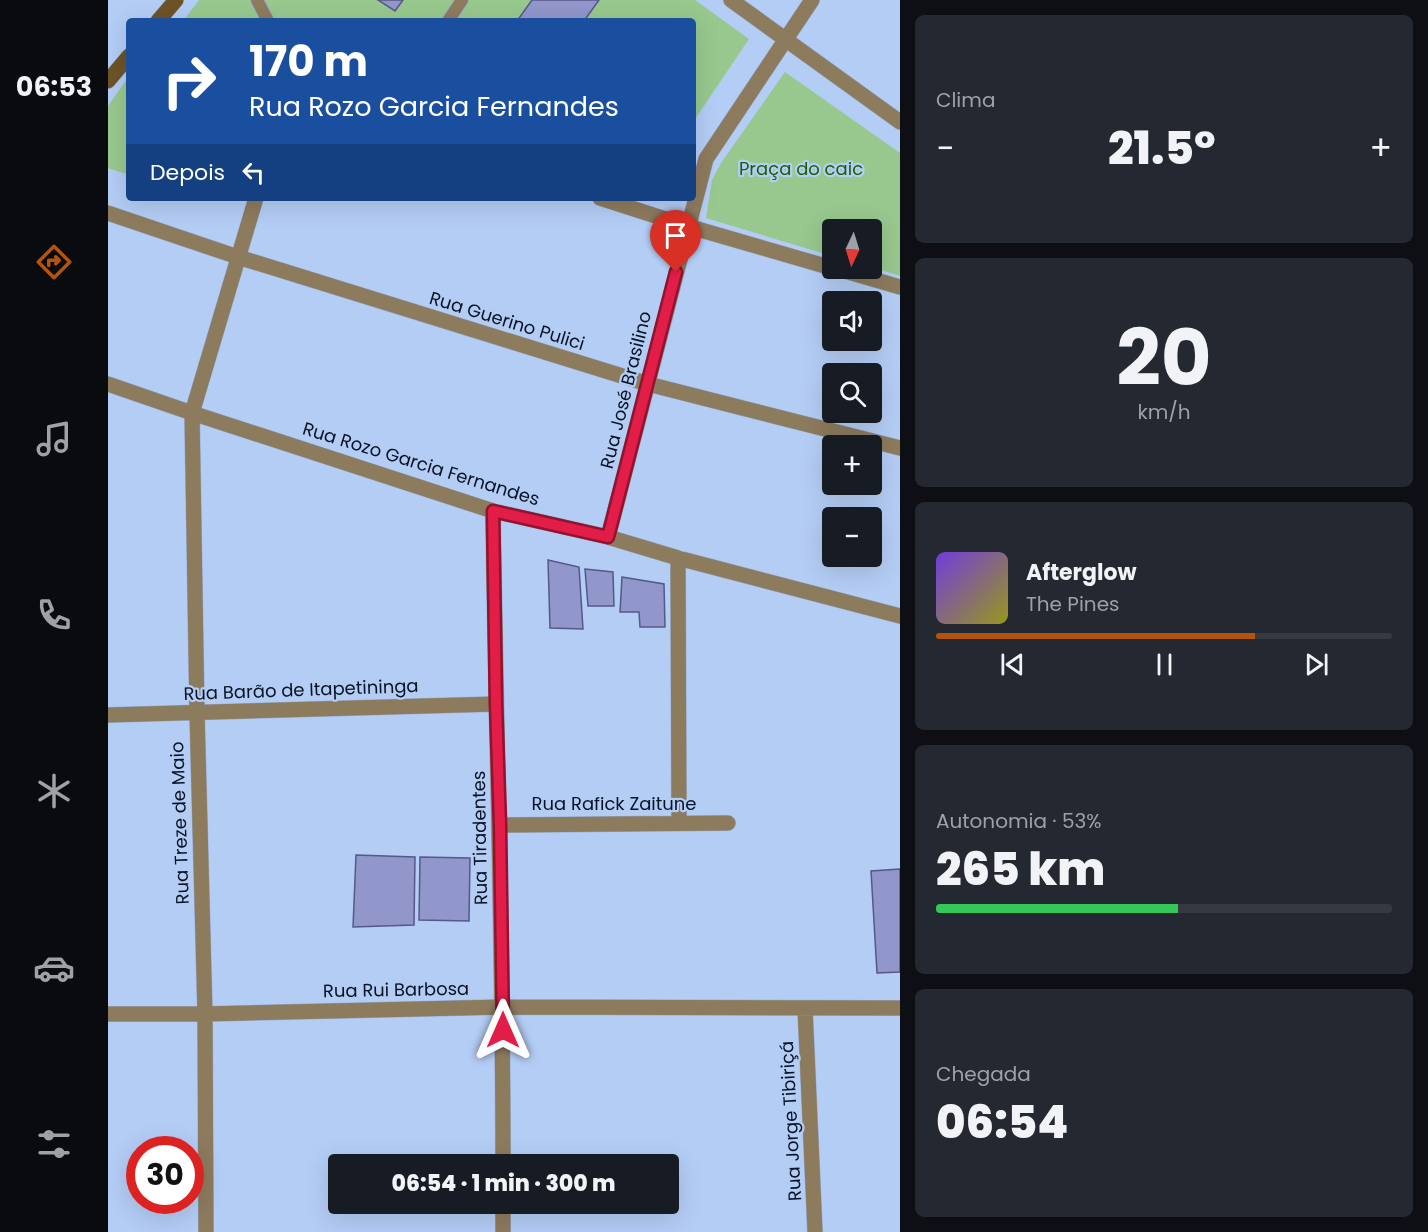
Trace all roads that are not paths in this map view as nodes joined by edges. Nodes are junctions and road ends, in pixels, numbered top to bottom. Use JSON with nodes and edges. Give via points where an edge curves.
{"nodes":[{"id":1,"x":176,"y":0,"type":"edge"},
{"id":2,"x":257,"y":0,"type":"edge"},
{"id":3,"x":462,"y":0,"type":"edge"},
{"id":4,"x":730,"y":0,"type":"edge"},
{"id":5,"x":812,"y":0,"type":"edge"},
{"id":6,"x":161,"y":18,"type":"edge"},
{"id":7,"x":266,"y":18,"type":"edge"},
{"id":8,"x":450,"y":18,"type":"edge"},
{"id":9,"x":784,"y":39,"type":"junction"},
{"id":10,"x":126,"y":60,"type":"edge"},
{"id":11,"x":108,"y":81,"type":"edge"},
{"id":12,"x":900,"y":122,"type":"edge"},
{"id":13,"x":696,"y":192,"type":"edge"},
{"id":14,"x":255,"y":201,"type":"edge"},
{"id":15,"x":609,"y":201,"type":"edge"},
{"id":16,"x":694,"y":201,"type":"edge"},
{"id":17,"x":108,"y":213,"type":"edge"},
{"id":18,"x":687,"y":226,"type":"junction"},
{"id":19,"x":238,"y":258,"type":"junction"},
{"id":20,"x":822,"y":265,"type":"edge"},
{"id":21,"x":872,"y":279,"type":"edge"},
{"id":22,"x":900,"y":287,"type":"edge"},
{"id":23,"x":108,"y":384,"type":"edge"},
{"id":24,"x":648,"y":384,"type":"junction"},
{"id":25,"x":192,"y":413,"type":"junction"},
{"id":26,"x":900,"y":448,"type":"edge"},
{"id":27,"x":493,"y":511,"type":"junction"},
{"id":28,"x":608,"y":537,"type":"junction"},
{"id":29,"x":678,"y":558,"type":"junction"},
{"id":30,"x":900,"y":616,"type":"edge"},
{"id":31,"x":496,"y":704,"type":"junction"},
{"id":32,"x":197,"y":713,"type":"junction"},
{"id":33,"x":108,"y":716,"type":"edge"},
{"id":34,"x":728,"y":823,"type":"dead end"},
{"id":35,"x":679,"y":824,"type":"junction"},
{"id":36,"x":500,"y":825,"type":"junction"},
{"id":37,"x":503,"y":1007,"type":"junction"},
{"id":38,"x":805,"y":1008,"type":"junction"},
{"id":39,"x":900,"y":1008,"type":"edge"},
{"id":40,"x":108,"y":1014,"type":"edge"},
{"id":41,"x":205,"y":1014,"type":"junction"},
{"id":42,"x":503,"y":1154,"type":"edge"},
{"id":43,"x":503,"y":1214,"type":"edge"},
{"id":44,"x":206,"y":1232,"type":"edge"},
{"id":45,"x":503,"y":1232,"type":"edge"},
{"id":46,"x":815,"y":1232,"type":"edge"}],
"edges":[{"from":1,"to":6,"type":"main road"},
{"from":2,"to":7,"type":"lane"},
{"from":3,"to":8,"type":"lane"},
{"from":4,"to":9,"type":"street"},
{"from":5,"to":9,"type":"street","name":"Rua José Brasilino"},
{"from":9,"to":12,"type":"street"},
{"from":9,"to":13,"type":"street","name":"Rua José Brasilino","via":[[705,159]]},
{"from":10,"to":11,"type":"main road"},
{"from":14,"to":19,"type":"street","name":"Rua Treze de Maio"},
{"from":15,"to":18,"type":"street"},
{"from":16,"to":18,"type":"street","name":"Rua José Brasilino"},
{"from":17,"to":19,"type":"street","name":"Rua Guerino Pulici"},
{"from":18,"to":20,"type":"street"},
{"from":18,"to":24,"type":"street","name":"Rua José Brasilino"},
{"from":19,"to":24,"type":"street","name":"Rua Guerino Pulici"},
{"from":19,"to":25,"type":"street","name":"Rua Treze de Maio"},
{"from":21,"to":22,"type":"street"},
{"from":23,"to":25,"type":"street","name":"Rua Rozo Garcia Fernandes"},
{"from":24,"to":26,"type":"street","name":"Rua Guerino Pulici"},
{"from":24,"to":28,"type":"street","name":"Rua José Brasilino"},
{"from":25,"to":27,"type":"street","name":"Rua Rozo Garcia Fernandes"},
{"from":25,"to":32,"type":"street","name":"Rua Treze de Maio"},
{"from":27,"to":28,"type":"street","name":"Rua Rozo Garcia Fernandes"},
{"from":27,"to":31,"type":"street","name":"Rua Tiradentes"},
{"from":28,"to":29,"type":"street","name":"Rua Rozo Garcia Fernandes"},
{"from":29,"to":30,"type":"street","name":"Rua Rozo Garcia Fernandes"},
{"from":29,"to":35,"type":"street"},
{"from":31,"to":32,"type":"street","name":"Rua Barão de Itapetininga"},
{"from":31,"to":36,"type":"street","name":"Rua Tiradentes"},
{"from":32,"to":33,"type":"street","name":"Rua Barão de Itapetininga"},
{"from":32,"to":41,"type":"street","name":"Rua Treze de Maio"},
{"from":34,"to":35,"type":"street","name":"Rua Rafick Zaitune"},
{"from":35,"to":36,"type":"street","name":"Rua Rafick Zaitune"},
{"from":36,"to":37,"type":"street","name":"Rua Tiradentes"},
{"from":37,"to":38,"type":"street","name":"Rua Rui Barbosa"},
{"from":37,"to":41,"type":"street","name":"Rua Rui Barbosa"},
{"from":37,"to":42,"type":"street","name":"Rua Tiradentes"},
{"from":38,"to":39,"type":"street","name":"Rua Rui Barbosa"},
{"from":38,"to":46,"type":"street","name":"Rua Jorge Tibiriçá"},
{"from":40,"to":41,"type":"street","name":"Rua Rui Barbosa"},
{"from":41,"to":44,"type":"street","name":"Rua Treze de Maio"},
{"from":43,"to":45,"type":"street"}]}
